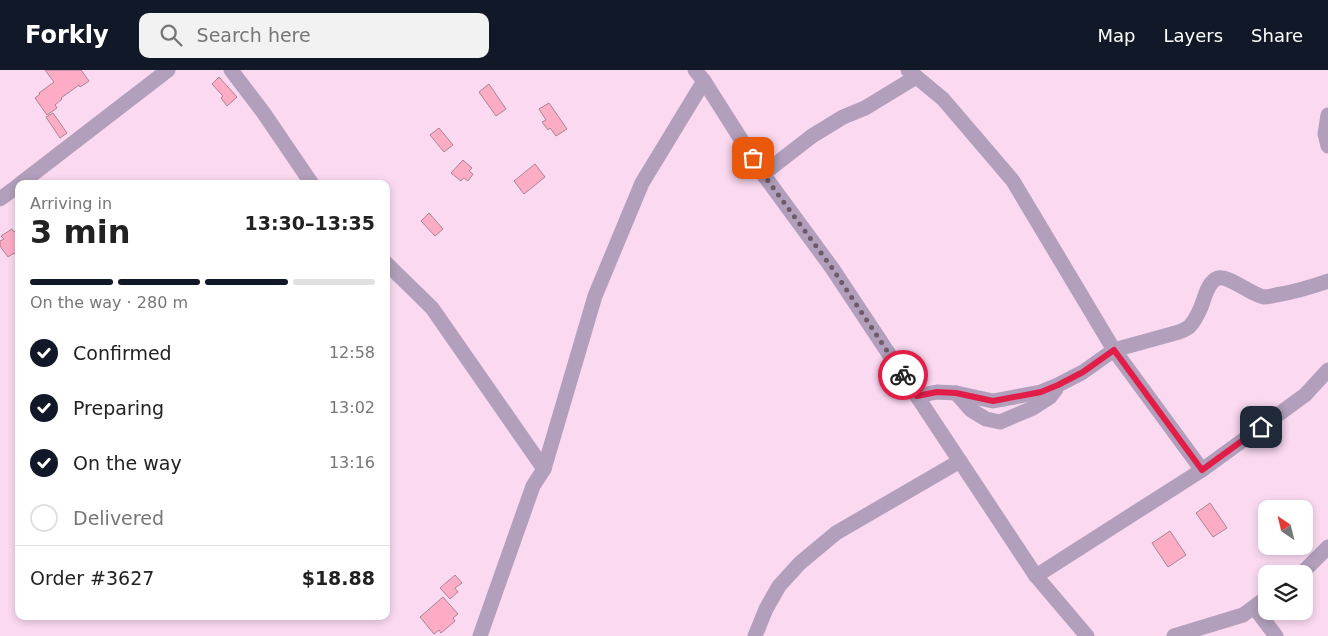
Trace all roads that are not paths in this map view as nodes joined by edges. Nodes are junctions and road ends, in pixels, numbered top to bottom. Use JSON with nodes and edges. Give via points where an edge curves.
{"nodes":[{"id":1,"x":168,"y":70,"type":"edge"},
{"id":2,"x":231,"y":70,"type":"edge"},
{"id":3,"x":912,"y":73,"type":"edge"},
{"id":4,"x":699,"y":75,"type":"edge"},
{"id":5,"x":1328,"y":115,"type":"edge"},
{"id":6,"x":1328,"y":146,"type":"edge"},
{"id":7,"x":763,"y":174,"type":"junction"},
{"id":8,"x":25,"y":180,"type":"edge"},
{"id":9,"x":309,"y":180,"type":"edge"},
{"id":10,"x":15,"y":188,"type":"edge"},
{"id":11,"x":0,"y":199,"type":"edge"},
{"id":12,"x":390,"y":267,"type":"edge"},
{"id":13,"x":1328,"y":281,"type":"edge"},
{"id":14,"x":1114,"y":350,"type":"junction"},
{"id":15,"x":1328,"y":370,"type":"edge"},
{"id":16,"x":1058,"y":385,"type":"junction"},
{"id":17,"x":956,"y":393,"type":"junction"},
{"id":18,"x":917,"y":396,"type":"junction"},
{"id":19,"x":960,"y":461,"type":"junction"},
{"id":20,"x":544,"y":470,"type":"junction"},
{"id":21,"x":1202,"y":470,"type":"junction"},
{"id":22,"x":1328,"y":547,"type":"edge"},
{"id":23,"x":1310,"y":565,"type":"edge"},
{"id":24,"x":1036,"y":576,"type":"junction"},
{"id":25,"x":1258,"y":604,"type":"edge"},
{"id":26,"x":1268,"y":620,"type":"edge"},
{"id":27,"x":480,"y":636,"type":"edge"},
{"id":28,"x":755,"y":636,"type":"edge"},
{"id":29,"x":1087,"y":636,"type":"edge"},
{"id":30,"x":1174,"y":636,"type":"edge"},
{"id":31,"x":1276,"y":636,"type":"edge"}],
"edges":[{"from":1,"to":8,"type":"street"},
{"from":2,"to":9,"type":"street","via":[[264,112]]},
{"from":3,"to":7,"type":"street","via":[[865,108],[812,136]]},
{"from":3,"to":14,"type":"street","via":[[943,99],[1013,181]]},
{"from":4,"to":7,"type":"street"},
{"from":4,"to":20,"type":"street","via":[[642,183],[595,296]]},
{"from":5,"to":6,"type":"street","via":[[1325,134]]},
{"from":7,"to":18,"type":"street","via":[[832,268]]},
{"from":10,"to":11,"type":"street"},
{"from":12,"to":20,"type":"street","via":[[432,308]]},
{"from":13,"to":14,"type":"street","via":[[1264,297],[1225,278],[1218,278],[1207,290],[1202,306],[1188,328]]},
{"from":14,"to":16,"type":"street"},
{"from":14,"to":21,"type":"street"},
{"from":15,"to":21,"type":"street","via":[[1305,395]]},
{"from":16,"to":17,"type":"street","via":[[1041,392],[993,401]]},
{"from":16,"to":17,"type":"street","via":[[1045,401],[1000,422],[986,420],[971,410]]},
{"from":17,"to":18,"type":"street"},
{"from":18,"to":19,"type":"street"},
{"from":19,"to":24,"type":"street"},
{"from":19,"to":28,"type":"street","via":[[836,533],[800,563],[778,586]]},
{"from":20,"to":27,"type":"street","via":[[533,486]]},
{"from":21,"to":24,"type":"street"},
{"from":22,"to":23,"type":"street"},
{"from":24,"to":29,"type":"street"},
{"from":25,"to":30,"type":"street","via":[[1243,615]]},
{"from":26,"to":31,"type":"street"}]}
